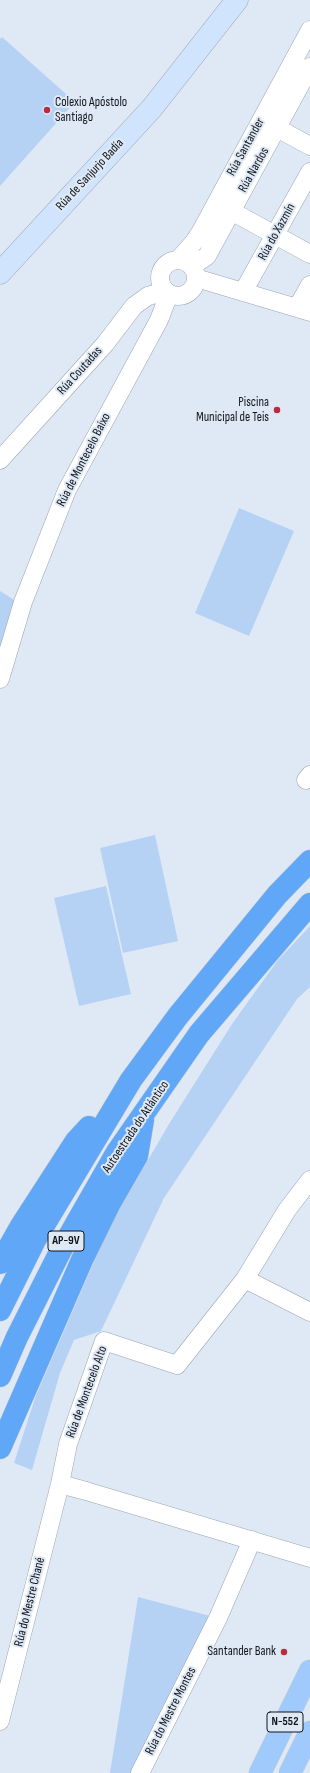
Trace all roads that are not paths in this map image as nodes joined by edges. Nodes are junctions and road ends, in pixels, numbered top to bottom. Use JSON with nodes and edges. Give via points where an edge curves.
{"nodes":[{"id":1,"x":238,"y":0,"type":"edge"},
{"id":2,"x":310,"y":30,"type":"edge"},
{"id":3,"x":310,"y":67,"type":"edge"},
{"id":4,"x":277,"y":128,"type":"junction"},
{"id":5,"x":310,"y":146,"type":"edge"},
{"id":6,"x":310,"y":172,"type":"edge"},
{"id":7,"x":232,"y":211,"type":"junction"},
{"id":8,"x":275,"y":235,"type":"junction"},
{"id":9,"x":310,"y":254,"type":"edge"},
{"id":10,"x":189,"y":268,"type":"junction"},
{"id":11,"x":0,"y":273,"type":"edge"},
{"id":12,"x":310,"y":285,"type":"edge"},
{"id":13,"x":167,"y":292,"type":"junction"},
{"id":14,"x":243,"y":292,"type":"junction"},
{"id":15,"x":304,"y":310,"type":"edge"},
{"id":16,"x":0,"y":460,"type":"edge"},
{"id":17,"x":0,"y":679,"type":"edge"},
{"id":18,"x":310,"y":861,"type":"edge"},
{"id":19,"x":310,"y":904,"type":"edge"},
{"id":20,"x":131,"y":1080,"type":"junction"},
{"id":21,"x":145,"y":1112,"type":"junction"},
{"id":22,"x":310,"y":1180,"type":"edge"},
{"id":23,"x":0,"y":1263,"type":"edge"},
{"id":24,"x":245,"y":1279,"type":"junction"},
{"id":25,"x":0,"y":1310,"type":"edge"},
{"id":26,"x":310,"y":1312,"type":"edge"},
{"id":27,"x":0,"y":1376,"type":"edge"},
{"id":28,"x":0,"y":1448,"type":"edge"},
{"id":29,"x":60,"y":1484,"type":"junction"},
{"id":30,"x":252,"y":1540,"type":"junction"},
{"id":31,"x":310,"y":1558,"type":"edge"},
{"id":32,"x":310,"y":1671,"type":"edge"},
{"id":33,"x":0,"y":1721,"type":"edge"},
{"id":34,"x":310,"y":1732,"type":"edge"},
{"id":35,"x":140,"y":1773,"type":"edge"},
{"id":36,"x":260,"y":1773,"type":"edge"},
{"id":37,"x":290,"y":1773,"type":"edge"}],
"edges":[{"from":1,"to":11,"type":"main road","name":"Rúa de Sanjurjo Badía","via":[[152,108]]},
{"from":2,"to":10,"type":"street","name":"Rúa Santander","via":[[200,233]]},
{"from":3,"to":4,"type":"street","name":"Rúa Nardos"},
{"from":4,"to":5,"type":"street"},
{"from":4,"to":7,"type":"street","name":"Rúa Nardos"},
{"from":6,"to":8,"type":"street","name":"Rúa do Xazmín"},
{"from":7,"to":8,"type":"street"},
{"from":7,"to":10,"type":"street","name":"Rúa Nardos","via":[[206,256]]},
{"from":8,"to":9,"type":"street"},
{"from":8,"to":14,"type":"street","name":"Rúa do Xazmín"},
{"from":10,"to":13,"type":"street","via":[[196,284],[187,294],[181,296]]},
{"from":10,"to":13,"type":"street","via":[[172,262],[165,267],[160,280]]},
{"from":10,"to":14,"type":"street"},
{"from":12,"to":15,"type":"street"},
{"from":13,"to":16,"type":"street","name":"Rúa Coutadas","via":[[148,296],[134,306],[105,344]]},
{"from":13,"to":17,"type":"street","name":"Rúa de Montecelo Baixo","via":[[159,320],[67,490],[23,602]]},
{"from":14,"to":15,"type":"street"},
{"from":18,"to":20,"type":"highway","name":"Autoestrada do Atlántico","number":"AP-9V","via":[[277,895],[178,1016]]},
{"from":19,"to":21,"type":"highway","name":"Autoestrada do Atlántico","number":"AP-9V","via":[[199,1034]]},
{"from":20,"to":23,"type":"highway","number":"AP-9V","via":[[76,1141]]},
{"from":20,"to":25,"type":"highway","name":"Autoestrada do Atlántico","number":"AP-9V","via":[[35,1240]]},
{"from":21,"to":27,"type":"highway","name":"Autoestrada do Atlántico","number":"AP-9V","via":[[117,1152],[61,1250]]},
{"from":21,"to":28,"type":"highway","via":[[137,1156],[82,1260]]},
{"from":22,"to":24,"type":"street","name":"Rúa de Montecelo Alto","via":[[287,1210]]},
{"from":24,"to":26,"type":"street"},
{"from":24,"to":29,"type":"street","name":"Rúa de Montecelo Alto","via":[[177,1365],[104,1341],[68,1444]]},
{"from":29,"to":30,"type":"street"},
{"from":29,"to":33,"type":"street","name":"Rúa do Mestre Chané"},
{"from":30,"to":31,"type":"street"},
{"from":30,"to":35,"type":"street","name":"Rúa do Mestre Montes","via":[[218,1618]]},
{"from":32,"to":36,"type":"main road","number":"N-552"},
{"from":34,"to":37,"type":"main road","number":"N-552"}]}
